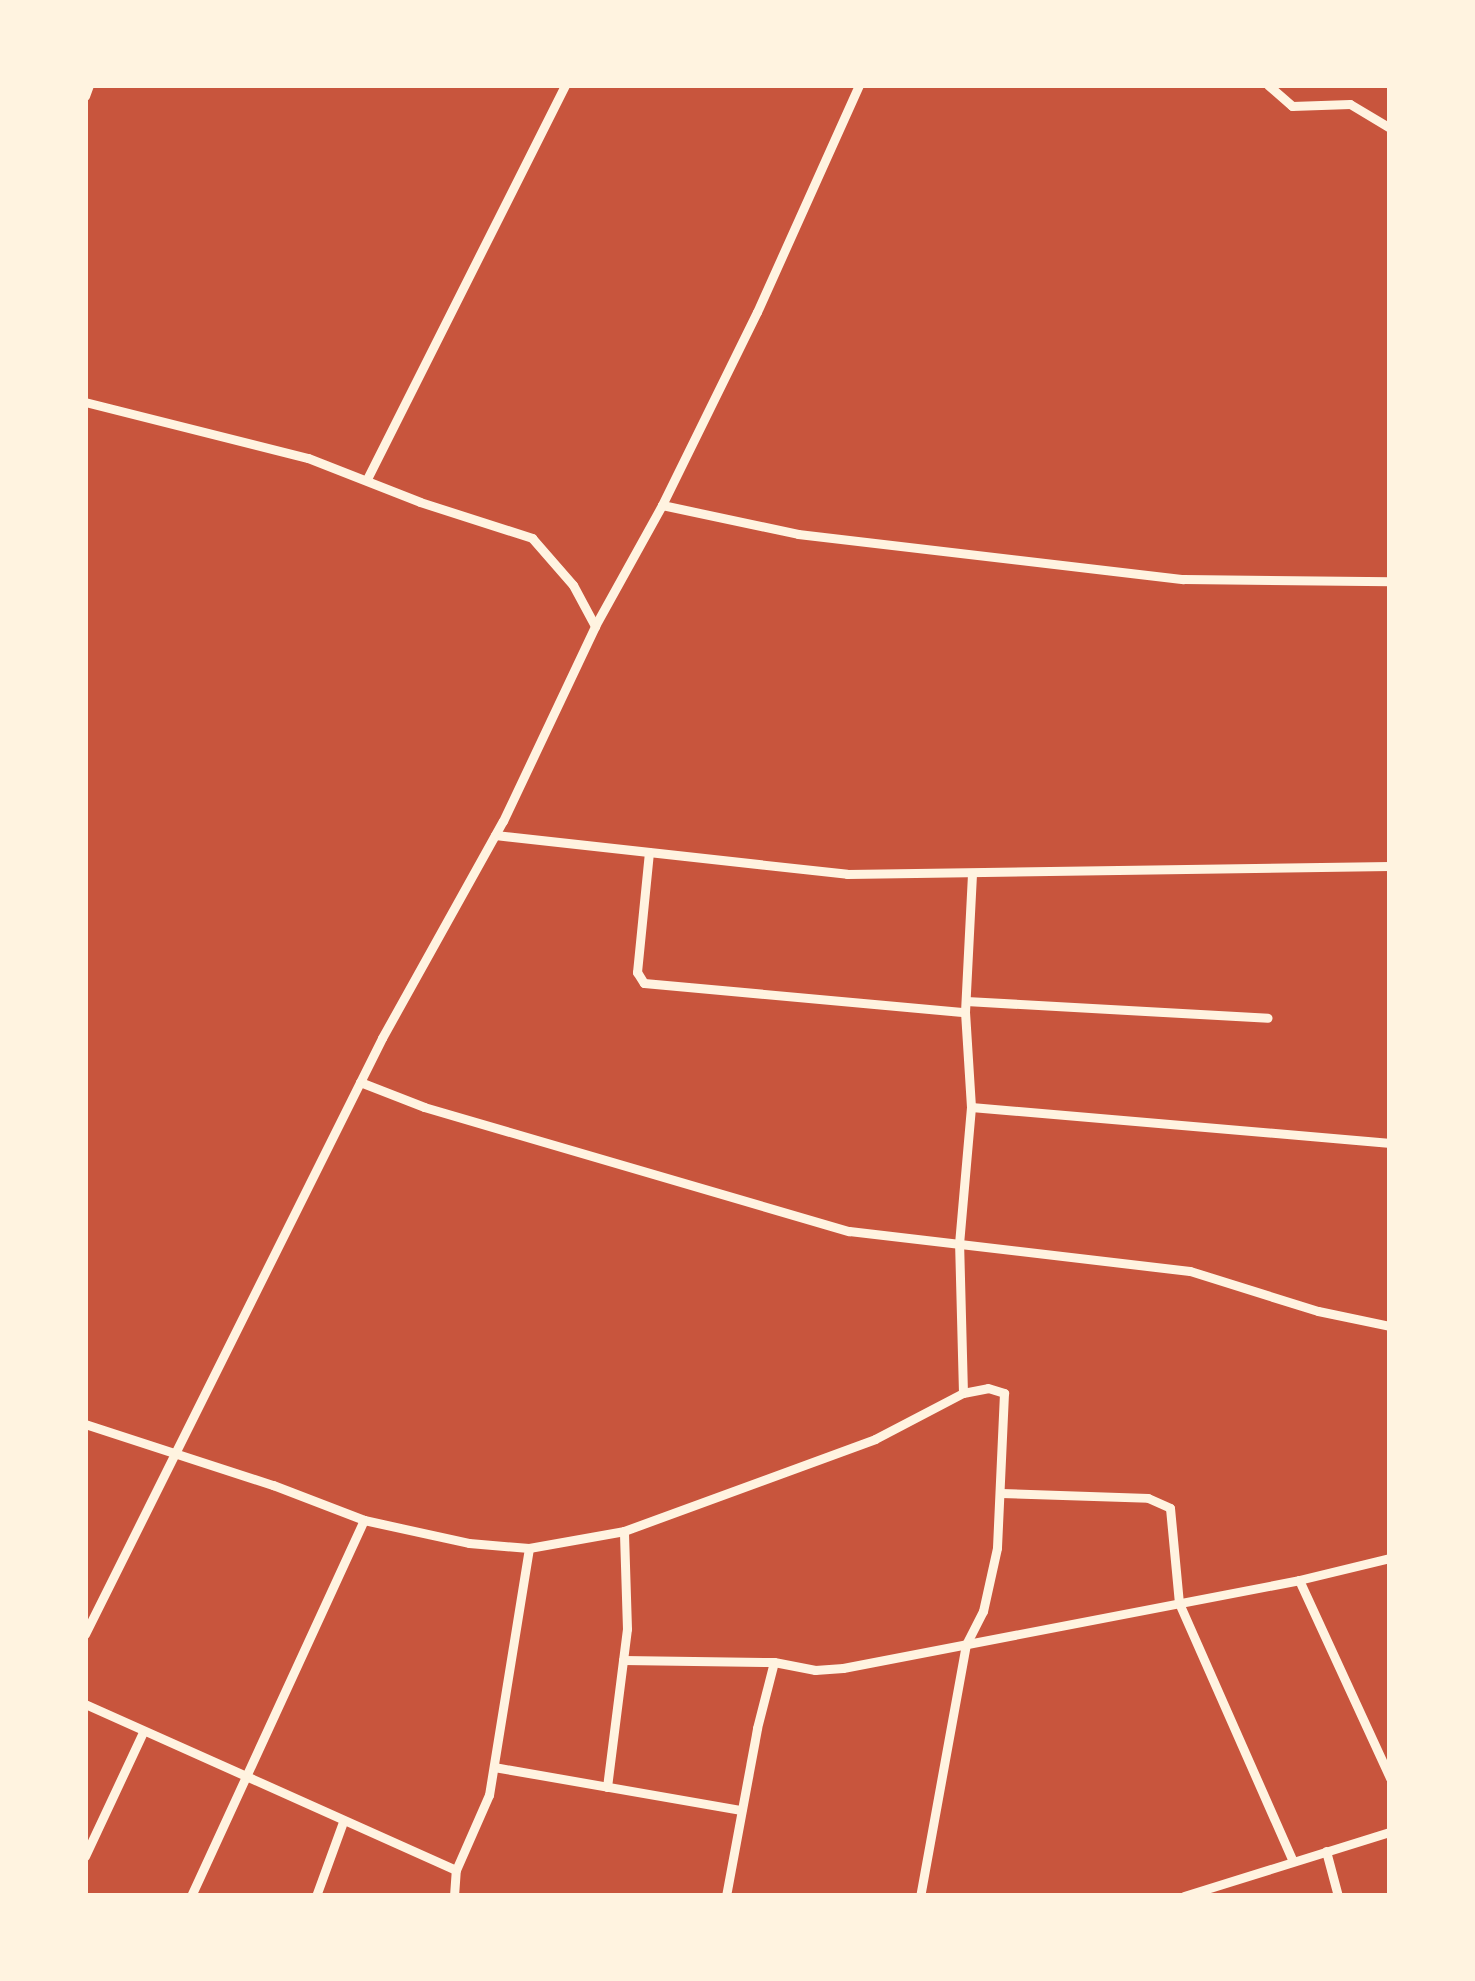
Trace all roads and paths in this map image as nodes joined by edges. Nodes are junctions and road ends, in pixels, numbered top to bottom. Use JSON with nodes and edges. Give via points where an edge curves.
{"nodes":[{"id":1,"x":89,"y":85,"type":"edge"},
{"id":2,"x":565,"y":85,"type":"edge"},
{"id":3,"x":859,"y":85,"type":"edge"},
{"id":4,"x":1268,"y":85,"type":"edge"},
{"id":5,"x":85,"y":96,"type":"edge"},
{"id":6,"x":1390,"y":128,"type":"edge"},
{"id":7,"x":85,"y":402,"type":"edge"},
{"id":8,"x":367,"y":479,"type":"junction"},
{"id":9,"x":662,"y":505,"type":"junction"},
{"id":10,"x":1390,"y":581,"type":"edge"},
{"id":11,"x":595,"y":626,"type":"junction"},
{"id":12,"x":495,"y":835,"type":"junction"},
{"id":13,"x":649,"y":852,"type":"junction"},
{"id":14,"x":1390,"y":866,"type":"edge"},
{"id":15,"x":972,"y":874,"type":"junction"},
{"id":16,"x":965,"y":1007,"type":"junction"},
{"id":17,"x":1268,"y":1018,"type":"dead end"},
{"id":18,"x":360,"y":1082,"type":"junction"},
{"id":19,"x":971,"y":1107,"type":"junction"},
{"id":20,"x":1390,"y":1143,"type":"edge"},
{"id":21,"x":960,"y":1244,"type":"junction"},
{"id":22,"x":1390,"y":1326,"type":"edge"},
{"id":23,"x":963,"y":1393,"type":"junction"},
{"id":24,"x":85,"y":1424,"type":"edge"},
{"id":25,"x":174,"y":1455,"type":"junction"},
{"id":26,"x":1001,"y":1493,"type":"junction"},
{"id":27,"x":364,"y":1520,"type":"junction"},
{"id":28,"x":624,"y":1532,"type":"junction"},
{"id":29,"x":529,"y":1548,"type":"junction"},
{"id":30,"x":1390,"y":1558,"type":"edge"},
{"id":31,"x":1299,"y":1580,"type":"junction"},
{"id":32,"x":1179,"y":1603,"type":"junction"},
{"id":33,"x":85,"y":1634,"type":"edge"},
{"id":34,"x":966,"y":1644,"type":"junction"},
{"id":35,"x":622,"y":1660,"type":"junction"},
{"id":36,"x":774,"y":1662,"type":"junction"},
{"id":37,"x":85,"y":1704,"type":"edge"},
{"id":38,"x":143,"y":1732,"type":"junction"},
{"id":39,"x":494,"y":1768,"type":"junction"},
{"id":40,"x":247,"y":1774,"type":"junction"},
{"id":41,"x":1390,"y":1778,"type":"edge"},
{"id":42,"x":607,"y":1787,"type":"junction"},
{"id":43,"x":741,"y":1810,"type":"junction"},
{"id":44,"x":342,"y":1822,"type":"junction"},
{"id":45,"x":1390,"y":1832,"type":"edge"},
{"id":46,"x":1326,"y":1851,"type":"junction"},
{"id":47,"x":85,"y":1856,"type":"edge"},
{"id":48,"x":1293,"y":1861,"type":"junction"},
{"id":49,"x":456,"y":1870,"type":"junction"},
{"id":50,"x":1204,"y":1893,"type":"edge"},
{"id":51,"x":191,"y":1896,"type":"edge"},
{"id":52,"x":316,"y":1896,"type":"edge"},
{"id":53,"x":454,"y":1896,"type":"edge"},
{"id":54,"x":726,"y":1896,"type":"edge"},
{"id":55,"x":920,"y":1896,"type":"edge"},
{"id":56,"x":1184,"y":1896,"type":"edge"},
{"id":57,"x":1338,"y":1896,"type":"edge"}],
"edges":[{"from":1,"to":5,"type":"street"},
{"from":2,"to":8,"type":"street"},
{"from":3,"to":9,"type":"street"},
{"from":4,"to":6,"type":"street","via":[[1292,106],[1350,104]]},
{"from":7,"to":8,"type":"street"},
{"from":8,"to":11,"type":"street","via":[[532,538],[573,585]]},
{"from":9,"to":10,"type":"street","via":[[798,534],[1183,579]]},
{"from":9,"to":11,"type":"street"},
{"from":11,"to":12,"type":"street"},
{"from":12,"to":13,"type":"street"},
{"from":12,"to":18,"type":"street"},
{"from":13,"to":15,"type":"street","via":[[847,874]]},
{"from":13,"to":16,"type":"street","via":[[638,972],[644,983]]},
{"from":14,"to":15,"type":"street"},
{"from":15,"to":16,"type":"street"},
{"from":16,"to":17,"type":"street"},
{"from":16,"to":19,"type":"street"},
{"from":18,"to":21,"type":"street","via":[[790,1216],[849,1231]]},
{"from":18,"to":25,"type":"street"},
{"from":19,"to":20,"type":"street"},
{"from":19,"to":21,"type":"street"},
{"from":21,"to":22,"type":"street","via":[[1190,1271]]},
{"from":21,"to":23,"type":"street"},
{"from":23,"to":26,"type":"street","via":[[1004,1392]]},
{"from":23,"to":28,"type":"street","via":[[875,1439]]},
{"from":24,"to":25,"type":"street"},
{"from":25,"to":27,"type":"street"},
{"from":25,"to":33,"type":"street"},
{"from":26,"to":32,"type":"street","via":[[1160,1500],[1170,1508]]},
{"from":26,"to":34,"type":"street","via":[[986,1603]]},
{"from":27,"to":29,"type":"street","via":[[469,1543]]},
{"from":27,"to":40,"type":"street"},
{"from":28,"to":29,"type":"street"},
{"from":28,"to":35,"type":"street"},
{"from":29,"to":39,"type":"street"},
{"from":30,"to":31,"type":"street"},
{"from":31,"to":32,"type":"street"},
{"from":31,"to":41,"type":"street"},
{"from":32,"to":34,"type":"street"},
{"from":32,"to":48,"type":"street"},
{"from":34,"to":36,"type":"street","via":[[843,1668]]},
{"from":34,"to":55,"type":"street"},
{"from":35,"to":36,"type":"street"},
{"from":35,"to":42,"type":"street"},
{"from":36,"to":43,"type":"street"},
{"from":37,"to":38,"type":"street"},
{"from":38,"to":40,"type":"street"},
{"from":38,"to":47,"type":"street"},
{"from":39,"to":42,"type":"street"},
{"from":39,"to":49,"type":"street"},
{"from":40,"to":44,"type":"street"},
{"from":40,"to":51,"type":"street"},
{"from":42,"to":43,"type":"street"},
{"from":43,"to":54,"type":"street"},
{"from":44,"to":49,"type":"street"},
{"from":44,"to":52,"type":"street"},
{"from":45,"to":46,"type":"street"},
{"from":46,"to":48,"type":"street"},
{"from":46,"to":57,"type":"street"},
{"from":48,"to":50,"type":"street"},
{"from":49,"to":53,"type":"street"},
{"from":50,"to":56,"type":"street"}]}
